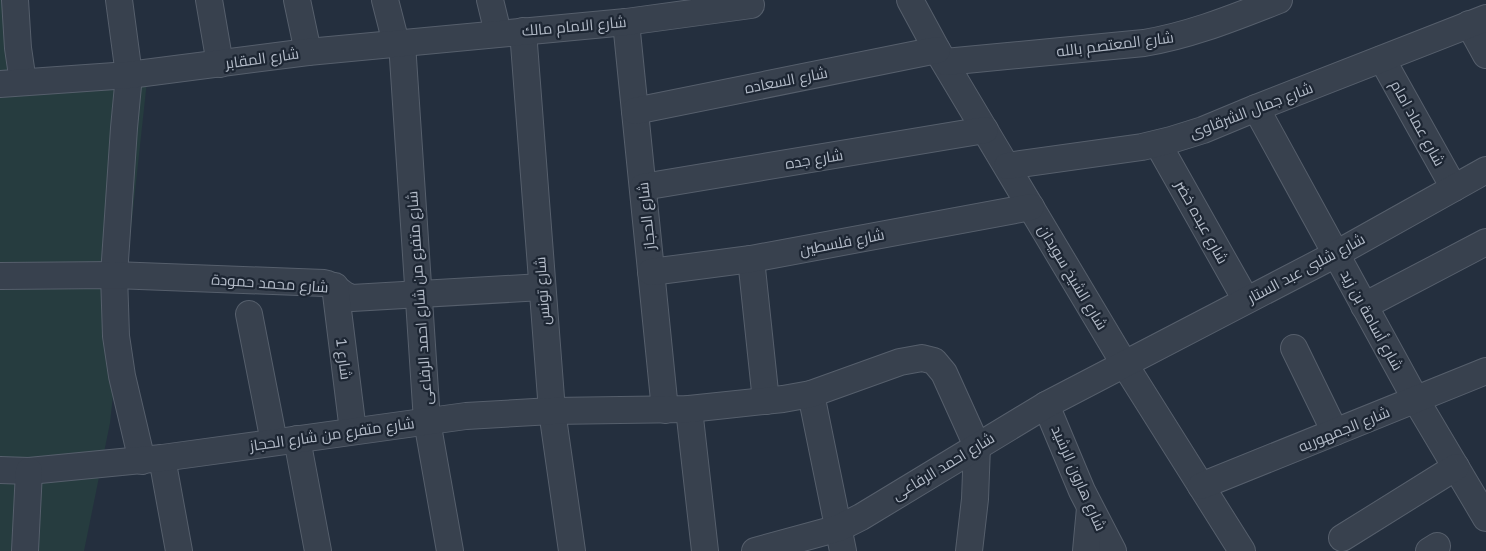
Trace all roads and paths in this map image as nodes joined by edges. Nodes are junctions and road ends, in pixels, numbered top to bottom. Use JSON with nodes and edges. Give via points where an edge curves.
{"nodes":[{"id":1,"x":15,"y":0,"type":"edge"},
{"id":2,"x":119,"y":0,"type":"edge"},
{"id":3,"x":209,"y":0,"type":"edge"},
{"id":4,"x":297,"y":0,"type":"edge"},
{"id":5,"x":385,"y":0,"type":"edge"},
{"id":6,"x":490,"y":0,"type":"edge"},
{"id":7,"x":910,"y":0,"type":"edge"},
{"id":8,"x":1274,"y":1,"type":"edge"},
{"id":9,"x":751,"y":5,"type":"dead end"},
{"id":10,"x":1478,"y":21,"type":"edge"},
{"id":11,"x":626,"y":22,"type":"junction"},
{"id":12,"x":511,"y":32,"type":"junction"},
{"id":13,"x":399,"y":43,"type":"junction"},
{"id":14,"x":308,"y":52,"type":"junction"},
{"id":15,"x":1486,"y":55,"type":"edge"},
{"id":16,"x":941,"y":56,"type":"junction"},
{"id":17,"x":1382,"y":59,"type":"junction"},
{"id":18,"x":220,"y":64,"type":"junction"},
{"id":19,"x":129,"y":75,"type":"junction"},
{"id":20,"x":12,"y":83,"type":"edge"},
{"id":21,"x":1256,"y":108,"type":"junction"},
{"id":22,"x":635,"y":111,"type":"junction"},
{"id":23,"x":985,"y":130,"type":"junction"},
{"id":24,"x":1158,"y":144,"type":"junction"},
{"id":25,"x":1007,"y":166,"type":"junction"},
{"id":26,"x":1486,"y":170,"type":"edge"},
{"id":27,"x":643,"y":187,"type":"junction"},
{"id":28,"x":1454,"y":188,"type":"junction"},
{"id":29,"x":1031,"y":206,"type":"junction"},
{"id":30,"x":1486,"y":242,"type":"edge"},
{"id":31,"x":1336,"y":254,"type":"junction"},
{"id":32,"x":751,"y":259,"type":"junction"},
{"id":33,"x":651,"y":272,"type":"junction"},
{"id":34,"x":114,"y":274,"type":"junction"},
{"id":35,"x":0,"y":276,"type":"edge"},
{"id":36,"x":335,"y":286,"type":"junction"},
{"id":37,"x":542,"y":286,"type":"junction"},
{"id":38,"x":418,"y":295,"type":"junction"},
{"id":39,"x":1246,"y":300,"type":"junction"},
{"id":40,"x":1364,"y":306,"type":"junction"},
{"id":41,"x":249,"y":314,"type":"dead end"},
{"id":42,"x":1294,"y":348,"type":"dead end"},
{"id":43,"x":1125,"y":365,"type":"junction"},
{"id":44,"x":1486,"y":371,"type":"edge"},
{"id":45,"x":811,"y":394,"type":"junction"},
{"id":46,"x":1416,"y":400,"type":"junction"},
{"id":47,"x":766,"y":401,"type":"junction"},
{"id":48,"x":1046,"y":405,"type":"junction"},
{"id":49,"x":677,"y":410,"type":"junction"},
{"id":50,"x":552,"y":411,"type":"junction"},
{"id":51,"x":427,"y":421,"type":"junction"},
{"id":52,"x":353,"y":431,"type":"junction"},
{"id":53,"x":1336,"y":432,"type":"junction"},
{"id":54,"x":286,"y":441,"type":"junction"},
{"id":55,"x":977,"y":446,"type":"junction"},
{"id":56,"x":152,"y":460,"type":"junction"},
{"id":57,"x":1456,"y":467,"type":"junction"},
{"id":58,"x":0,"y":470,"type":"edge"},
{"id":59,"x":30,"y":471,"type":"junction"},
{"id":60,"x":1202,"y":486,"type":"junction"},
{"id":61,"x":1090,"y":508,"type":"junction"},
{"id":62,"x":1486,"y":518,"type":"edge"},
{"id":63,"x":1342,"y":538,"type":"dead end"},
{"id":64,"x":841,"y":540,"type":"edge"},
{"id":65,"x":25,"y":551,"type":"edge"},
{"id":66,"x":179,"y":551,"type":"edge"},
{"id":67,"x":318,"y":551,"type":"edge"},
{"id":68,"x":450,"y":551,"type":"edge"},
{"id":69,"x":572,"y":551,"type":"edge"},
{"id":70,"x":705,"y":551,"type":"edge"},
{"id":71,"x":755,"y":551,"type":"edge"},
{"id":72,"x":969,"y":551,"type":"edge"},
{"id":73,"x":1086,"y":551,"type":"edge"},
{"id":74,"x":1113,"y":551,"type":"edge"},
{"id":75,"x":1242,"y":551,"type":"edge"}],
"edges":[{"from":1,"to":20,"type":"street","name":"شارع المقابر","via":[[18,48]]},
{"from":2,"to":19,"type":"street"},
{"from":3,"to":18,"type":"street"},
{"from":4,"to":14,"type":"street"},
{"from":5,"to":13,"type":"street","name":"شارع متفرع من شارع احمد الرفاعى"},
{"from":6,"to":12,"type":"street","name":"شارع تونس"},
{"from":7,"to":16,"type":"street","name":"شارع الشيخ سويدان"},
{"from":8,"to":16,"type":"street","name":"شارع المعتصم بالله","via":[[1199,31],[1169,39]]},
{"from":9,"to":11,"type":"street","name":"شارع الامام مالك"},
{"from":10,"to":15,"type":"street"},
{"from":10,"to":17,"type":"street","name":"شارع جمال الشرقاوى"},
{"from":11,"to":12,"type":"street","name":"شارع الامام مالك"},
{"from":11,"to":22,"type":"street","name":"شارع الحجاز"},
{"from":12,"to":13,"type":"street","name":"شارع الامام مالك"},
{"from":12,"to":37,"type":"street","name":"شارع تونس"},
{"from":13,"to":14,"type":"street","name":"شارع المقابر"},
{"from":13,"to":38,"type":"street","name":"شارع متفرع من شارع احمد الرفاعى"},
{"from":14,"to":18,"type":"street","name":"شارع المقابر"},
{"from":16,"to":22,"type":"street","name":"شارع السعاده"},
{"from":16,"to":23,"type":"street","name":"شارع الشيخ سويدان"},
{"from":17,"to":21,"type":"street","name":"شارع جمال الشرقاوى"},
{"from":17,"to":28,"type":"street","name":"شارع عماد امام"},
{"from":18,"to":19,"type":"street","name":"شارع المقابر"},
{"from":19,"to":20,"type":"street","name":"شارع المقابر"},
{"from":19,"to":34,"type":"street"},
{"from":21,"to":24,"type":"street","name":"شارع جمال الشرقاوى"},
{"from":21,"to":31,"type":"street","name":"شارع أسامة بن زيد"},
{"from":22,"to":27,"type":"street","name":"شارع الحجاز"},
{"from":23,"to":25,"type":"street","name":"شارع الشيخ سويدان"},
{"from":23,"to":27,"type":"street","name":"شارع جده"},
{"from":24,"to":25,"type":"street","name":"شارع جمال الشرقاوى"},
{"from":24,"to":39,"type":"street","name":"شارع عبده خضر"},
{"from":25,"to":29,"type":"street","name":"شارع الشيخ سويدان"},
{"from":26,"to":28,"type":"street","name":"شارع شلبى عبد الستار"},
{"from":27,"to":33,"type":"street","name":"شارع الحجاز"},
{"from":28,"to":31,"type":"street","name":"شارع شلبى عبد الستار"},
{"from":29,"to":32,"type":"street","name":"شارع فلسطين"},
{"from":29,"to":43,"type":"street","name":"شارع الشيخ سويدان"},
{"from":30,"to":40,"type":"street"},
{"from":31,"to":39,"type":"street","name":"شارع شلبى عبد الستار"},
{"from":31,"to":40,"type":"street","name":"شارع أسامة بن زيد"},
{"from":32,"to":33,"type":"street","name":"شارع فلسطين"},
{"from":32,"to":47,"type":"street"},
{"from":33,"to":49,"type":"street","name":"شارع الحجاز"},
{"from":34,"to":35,"type":"street"},
{"from":34,"to":36,"type":"street","name":"شارع محمد حمودة"},
{"from":34,"to":56,"type":"street","via":[[116,336],[122,376]]},
{"from":36,"to":38,"type":"street","name":"شارع محمد حمودة","via":[[352,298]]},
{"from":36,"to":52,"type":"street","name":"شارع 1"},
{"from":37,"to":38,"type":"street","name":"شارع محمد حمودة"},
{"from":37,"to":50,"type":"street","name":"شارع تونس"},
{"from":38,"to":51,"type":"street","name":"شارع متفرع من شارع احمد الرفاعى"},
{"from":39,"to":43,"type":"street","name":"شارع شلبى عبد الستار"},
{"from":40,"to":46,"type":"street","name":"شارع أسامة بن زيد"},
{"from":41,"to":54,"type":"street"},
{"from":42,"to":53,"type":"street"},
{"from":43,"to":48,"type":"street","name":"شارع احمد الرفاعى"},
{"from":43,"to":60,"type":"street","name":"شارع الشيخ سويدان"},
{"from":44,"to":46,"type":"street","name":"شارع الجمهوريه"},
{"from":45,"to":47,"type":"street","name":"شارع متفرع من شارع الحجاز"},
{"from":45,"to":55,"type":"street","name":"شارع متفرع من شارع الحجاز","via":[[900,362],[922,358],[934,361],[944,373]]},
{"from":45,"to":64,"type":"street"},
{"from":46,"to":53,"type":"street","name":"شارع الجمهوريه"},
{"from":46,"to":57,"type":"street","name":"شارع أسامة بن زيد"},
{"from":47,"to":49,"type":"street","name":"شارع متفرع من شارع الحجاز"},
{"from":48,"to":55,"type":"street","name":"شارع احمد الرفاعى"},
{"from":48,"to":61,"type":"street","name":"شارع هارون الرشيد"},
{"from":49,"to":50,"type":"street","name":"شارع متفرع من شارع الحجاز"},
{"from":49,"to":70,"type":"street","name":"شارع الحجاز"},
{"from":50,"to":51,"type":"street","name":"شارع متفرع من شارع الحجاز"},
{"from":50,"to":69,"type":"street","name":"شارع تونس"},
{"from":51,"to":52,"type":"street","name":"شارع متفرع من شارع الحجاز"},
{"from":51,"to":68,"type":"street","name":"شارع متفرع من شارع احمد الرفاعى"},
{"from":52,"to":54,"type":"street","name":"شارع متفرع من شارع الحجاز"},
{"from":53,"to":60,"type":"street","name":"شارع الجمهوريه"},
{"from":54,"to":56,"type":"street","name":"شارع متفرع من شارع الحجاز"},
{"from":54,"to":67,"type":"street"},
{"from":55,"to":64,"type":"street","name":"شارع احمد الرفاعى","via":[[860,517]]},
{"from":55,"to":72,"type":"street"},
{"from":56,"to":59,"type":"street","name":"شارع متفرع من شارع الحجاز"},
{"from":56,"to":66,"type":"street"},
{"from":57,"to":62,"type":"street","name":"شارع أسامة بن زيد"},
{"from":57,"to":63,"type":"street"},
{"from":58,"to":59,"type":"street","name":"شارع متفرع من شارع الحجاز"},
{"from":59,"to":65,"type":"street"},
{"from":60,"to":75,"type":"street","name":"شارع الشيخ سويدان"},
{"from":61,"to":73,"type":"street"},
{"from":61,"to":74,"type":"street","name":"شارع هارون الرشيد"},
{"from":64,"to":71,"type":"street","name":"شارع احمد الرفاعى"}]}
